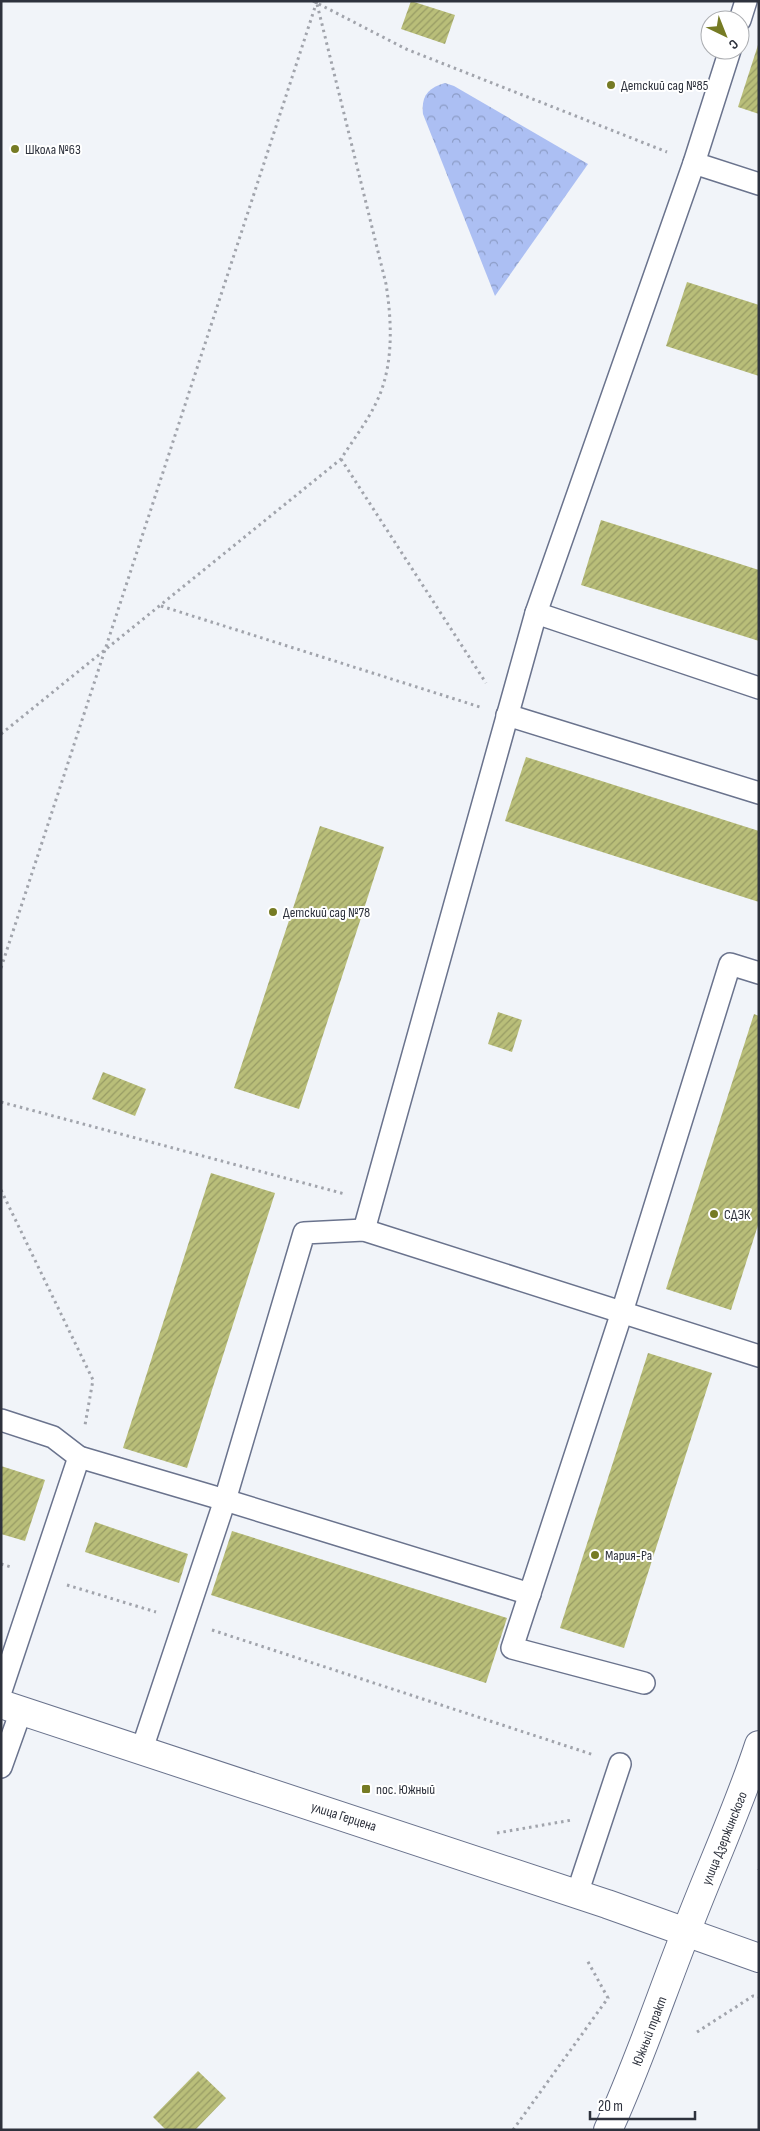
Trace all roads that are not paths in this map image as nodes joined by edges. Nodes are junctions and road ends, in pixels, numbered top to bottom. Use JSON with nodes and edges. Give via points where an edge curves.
{"nodes":[{"id":1,"x":727,"y":60,"type":"edge"},
{"id":2,"x":694,"y":163,"type":"junction"},
{"id":3,"x":759,"y":184,"type":"edge"},
{"id":4,"x":536,"y":613,"type":"junction"},
{"id":5,"x":759,"y":688,"type":"edge"},
{"id":6,"x":507,"y":715,"type":"junction"},
{"id":7,"x":759,"y":793,"type":"edge"},
{"id":8,"x":759,"y":973,"type":"edge"},
{"id":9,"x":364,"y":1230,"type":"junction"},
{"id":10,"x":622,"y":1312,"type":"junction"},
{"id":11,"x":759,"y":1356,"type":"edge"},
{"id":12,"x":1,"y":1420,"type":"edge"},
{"id":13,"x":80,"y":1457,"type":"junction"},
{"id":14,"x":225,"y":1500,"type":"junction"},
{"id":15,"x":530,"y":1594,"type":"junction"},
{"id":16,"x":644,"y":1684,"type":"dead end"},
{"id":17,"x":1,"y":1691,"type":"edge"},
{"id":18,"x":11,"y":1707,"type":"edge"},
{"id":19,"x":759,"y":1745,"type":"edge"},
{"id":20,"x":142,"y":1750,"type":"junction"},
{"id":21,"x":620,"y":1764,"type":"road end"},
{"id":22,"x":1,"y":1767,"type":"edge"},
{"id":23,"x":577,"y":1894,"type":"junction"},
{"id":24,"x":686,"y":1930,"type":"junction"},
{"id":25,"x":759,"y":1958,"type":"edge"},
{"id":26,"x":608,"y":2130,"type":"edge"}],
"edges":[{"from":1,"to":2,"type":"lane"},
{"from":2,"to":3,"type":"lane"},
{"from":2,"to":4,"type":"lane"},
{"from":4,"to":5,"type":"lane"},
{"from":4,"to":6,"type":"lane"},
{"from":6,"to":7,"type":"lane"},
{"from":6,"to":9,"type":"lane"},
{"from":8,"to":10,"type":"lane","via":[[730,964]]},
{"from":9,"to":10,"type":"lane"},
{"from":9,"to":14,"type":"lane","via":[[304,1233]]},
{"from":10,"to":11,"type":"lane"},
{"from":10,"to":15,"type":"lane"},
{"from":12,"to":13,"type":"lane","via":[[53,1437]]},
{"from":13,"to":14,"type":"lane"},
{"from":13,"to":17,"type":"lane"},
{"from":14,"to":15,"type":"lane"},
{"from":14,"to":20,"type":"lane"},
{"from":15,"to":16,"type":"lane","via":[[512,1648]]},
{"from":18,"to":20,"type":"street","name":"улица Герцена"},
{"from":18,"to":22,"type":"lane"},
{"from":19,"to":24,"type":"street","name":"улица Дзержинского"},
{"from":20,"to":23,"type":"street","name":"улица Герцена"},
{"from":21,"to":23,"type":"lane"},
{"from":23,"to":24,"type":"street","name":"улица Герцена"},
{"from":24,"to":25,"type":"street","name":"улица Герцена"},
{"from":24,"to":26,"type":"street","name":"Южный тракт","via":[[623,2099]]}]}
